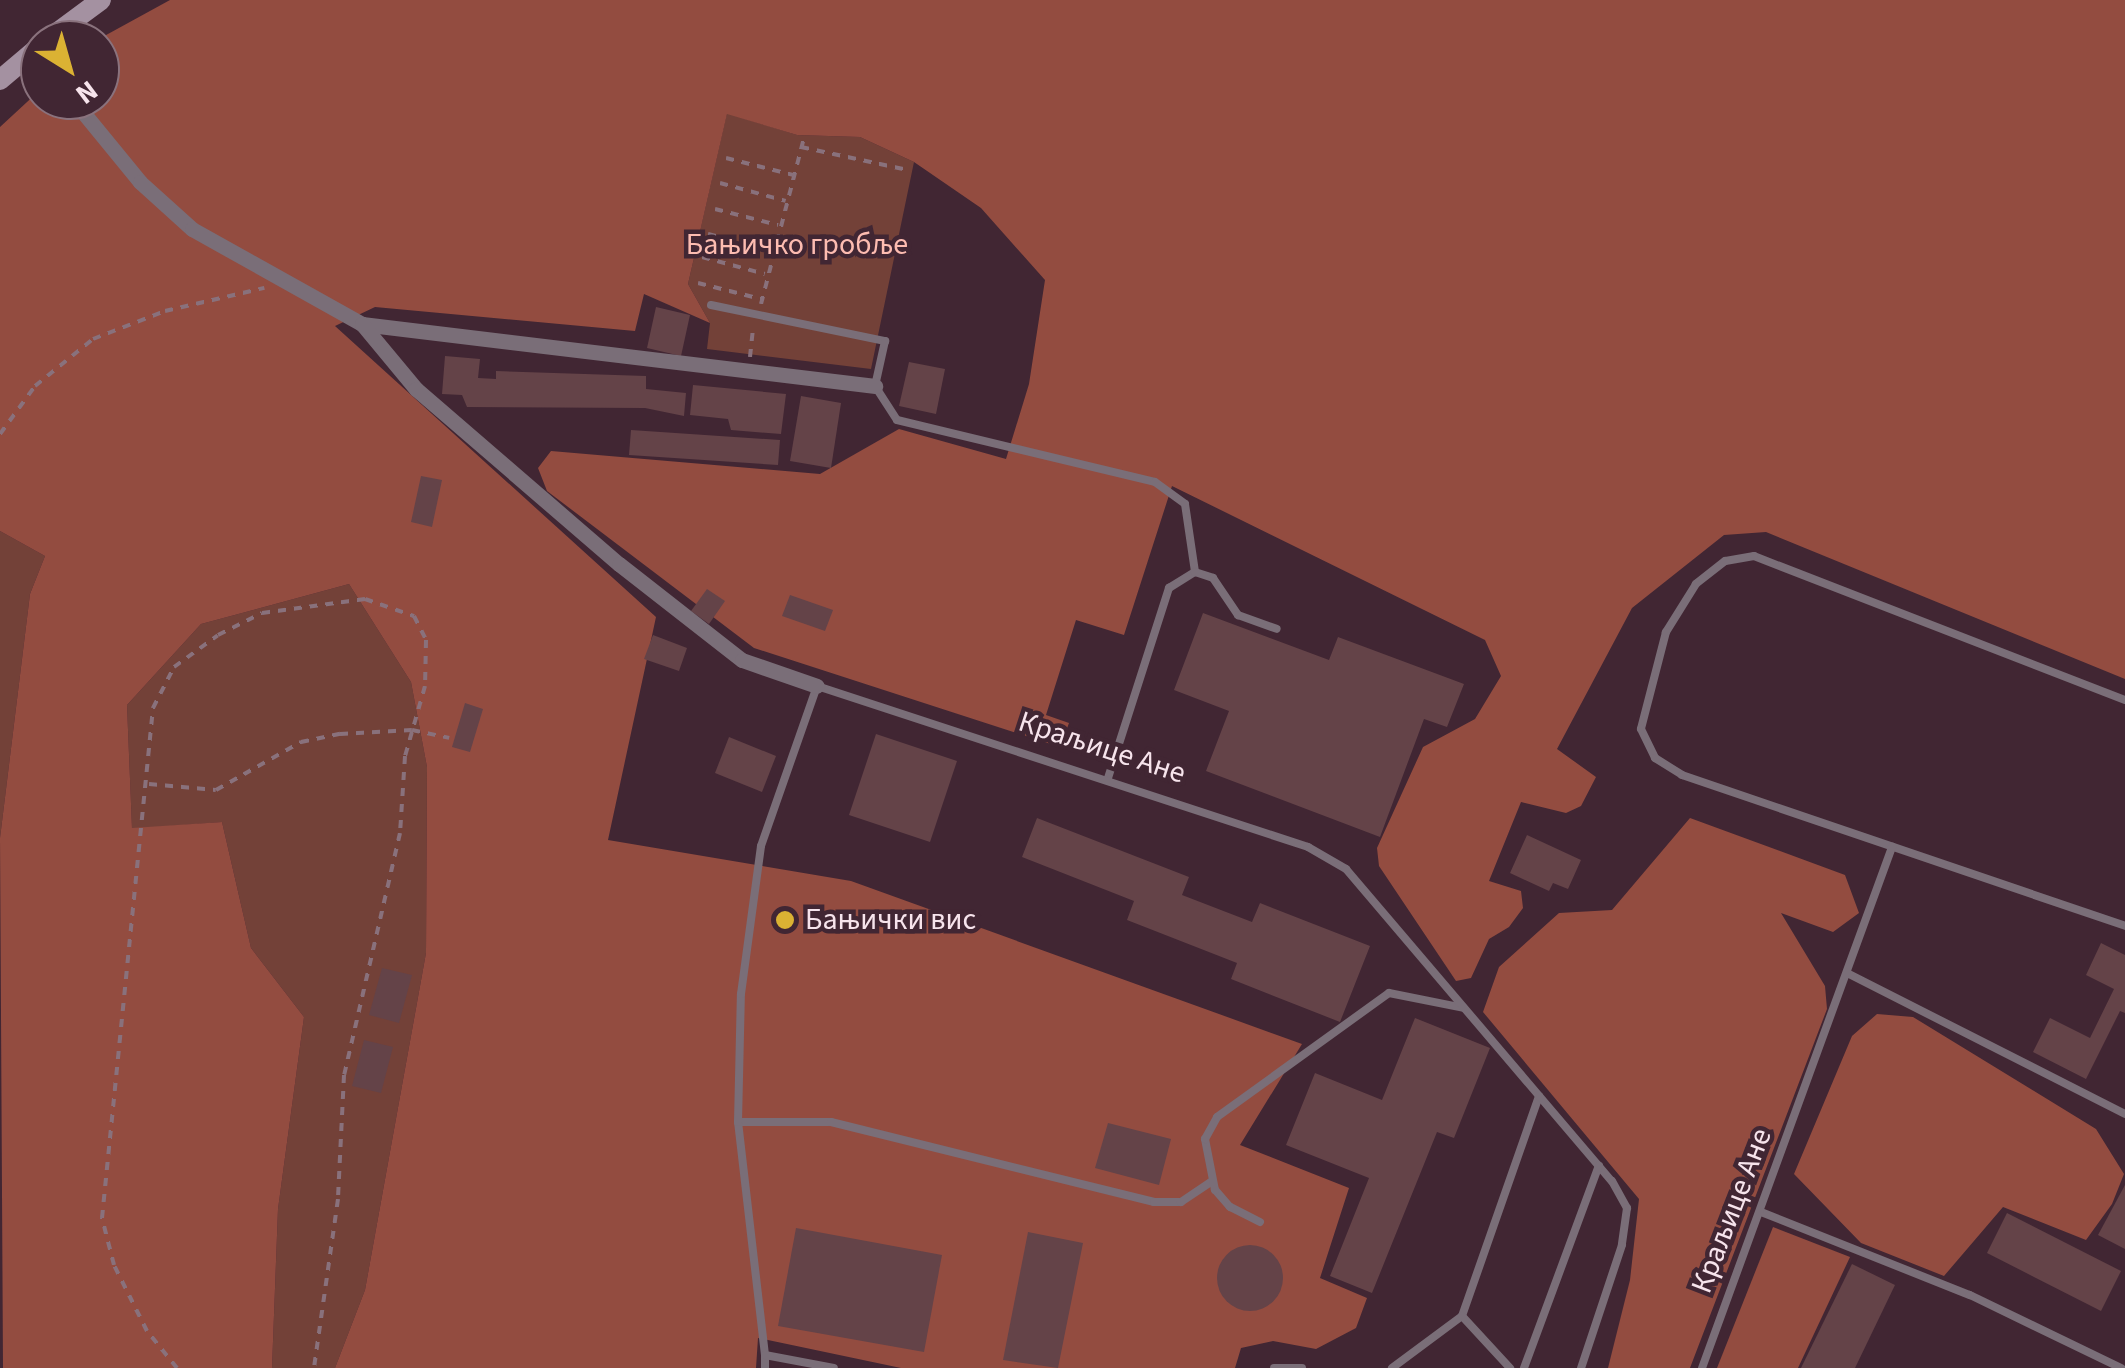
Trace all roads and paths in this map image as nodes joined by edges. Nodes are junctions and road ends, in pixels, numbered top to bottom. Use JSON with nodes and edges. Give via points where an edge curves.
{"nodes":[{"id":1,"x":101,"y":0,"type":"edge"},
{"id":2,"x":76,"y":20,"type":"edge"},
{"id":3,"x":20,"y":64,"type":"edge"},
{"id":4,"x":0,"y":80,"type":"edge"},
{"id":5,"x":89,"y":120,"type":"edge"},
{"id":6,"x":804,"y":138,"type":"dead end"},
{"id":7,"x":801,"y":147,"type":"junction"},
{"id":8,"x":726,"y":158,"type":"dead end"},
{"id":9,"x":907,"y":170,"type":"dead end"},
{"id":10,"x":793,"y":175,"type":"junction"},
{"id":11,"x":720,"y":183,"type":"dead end"},
{"id":12,"x":786,"y":201,"type":"junction"},
{"id":13,"x":715,"y":209,"type":"dead end"},
{"id":14,"x":779,"y":226,"type":"junction"},
{"id":15,"x":708,"y":234,"type":"dead end"},
{"id":16,"x":772,"y":250,"type":"junction"},
{"id":17,"x":702,"y":257,"type":"dead end"},
{"id":18,"x":766,"y":274,"type":"junction"},
{"id":19,"x":284,"y":283,"type":"junction"},
{"id":20,"x":698,"y":284,"type":"dead end"},
{"id":21,"x":762,"y":300,"type":"junction"},
{"id":22,"x":711,"y":305,"type":"dead end"},
{"id":23,"x":756,"y":318,"type":"junction"},
{"id":24,"x":362,"y":324,"type":"junction"},
{"id":25,"x":748,"y":372,"type":"junction"},
{"id":26,"x":875,"y":386,"type":"junction"},
{"id":27,"x":0,"y":434,"type":"edge"},
{"id":28,"x":1195,"y":572,"type":"junction"},
{"id":29,"x":1277,"y":629,"type":"dead end"},
{"id":30,"x":817,"y":686,"type":"junction"},
{"id":31,"x":2125,"y":700,"type":"edge"},
{"id":32,"x":412,"y":730,"type":"junction"},
{"id":33,"x":449,"y":738,"type":"dead end"},
{"id":34,"x":1108,"y":778,"type":"junction"},
{"id":35,"x":147,"y":784,"type":"junction"},
{"id":36,"x":1892,"y":846,"type":"junction"},
{"id":37,"x":2125,"y":926,"type":"edge"},
{"id":38,"x":1849,"y":974,"type":"junction"},
{"id":39,"x":1464,"y":1008,"type":"junction"},
{"id":40,"x":1539,"y":1096,"type":"junction"},
{"id":41,"x":2125,"y":1114,"type":"edge"},
{"id":42,"x":738,"y":1122,"type":"junction"},
{"id":43,"x":1599,"y":1165,"type":"junction"},
{"id":44,"x":1212,"y":1180,"type":"junction"},
{"id":45,"x":1761,"y":1212,"type":"junction"},
{"id":46,"x":1260,"y":1222,"type":"dead end"},
{"id":47,"x":1462,"y":1316,"type":"junction"},
{"id":48,"x":765,"y":1356,"type":"junction"},
{"id":49,"x":177,"y":1368,"type":"edge"},
{"id":50,"x":314,"y":1368,"type":"edge"},
{"id":51,"x":765,"y":1368,"type":"edge"},
{"id":52,"x":834,"y":1368,"type":"edge"},
{"id":53,"x":1274,"y":1368,"type":"edge"},
{"id":54,"x":1302,"y":1368,"type":"edge"},
{"id":55,"x":1392,"y":1368,"type":"edge"},
{"id":56,"x":1510,"y":1368,"type":"edge"},
{"id":57,"x":1524,"y":1368,"type":"edge"},
{"id":58,"x":1581,"y":1368,"type":"edge"},
{"id":59,"x":1702,"y":1368,"type":"edge"},
{"id":60,"x":2121,"y":1368,"type":"edge"}],
"edges":[{"from":1,"to":2,"type":"main road"},
{"from":3,"to":4,"type":"main road"},
{"from":5,"to":19,"type":"street","via":[[140,182],[192,230]]},
{"from":6,"to":7,"type":"path"},
{"from":7,"to":9,"type":"path"},
{"from":7,"to":10,"type":"path"},
{"from":8,"to":10,"type":"path"},
{"from":10,"to":12,"type":"path"},
{"from":11,"to":12,"type":"path"},
{"from":12,"to":14,"type":"path"},
{"from":13,"to":14,"type":"path"},
{"from":14,"to":16,"type":"path"},
{"from":15,"to":16,"type":"path"},
{"from":16,"to":18,"type":"path"},
{"from":17,"to":18,"type":"path"},
{"from":18,"to":21,"type":"path"},
{"from":19,"to":24,"type":"street"},
{"from":19,"to":27,"type":"path","via":[[165,311],[93,340],[35,386]]},
{"from":20,"to":21,"type":"path"},
{"from":21,"to":23,"type":"path"},
{"from":22,"to":23,"type":"lane"},
{"from":23,"to":25,"type":"path"},
{"from":23,"to":26,"type":"lane","via":[[885,341]]},
{"from":24,"to":25,"type":"street"},
{"from":24,"to":30,"type":"street","name":"Краљице Ане","via":[[416,389],[619,564],[742,660]]},
{"from":25,"to":26,"type":"street"},
{"from":26,"to":28,"type":"lane","via":[[897,420],[1155,482],[1185,504]]},
{"from":28,"to":29,"type":"lane","via":[[1213,578],[1238,614]]},
{"from":28,"to":34,"type":"lane","via":[[1169,588]]},
{"from":30,"to":34,"type":"lane","name":"Краљице Ане"},
{"from":30,"to":42,"type":"lane","via":[[761,846],[741,994]]},
{"from":31,"to":36,"type":"lane","via":[[1754,556],[1725,561],[1696,584],[1666,632],[1642,729],[1654,758],[1682,775]]},
{"from":32,"to":33,"type":"path"},
{"from":32,"to":35,"type":"path","via":[[301,742],[216,790]]},
{"from":32,"to":35,"type":"path","via":[[425,686],[426,640],[414,616],[365,600],[314,601],[262,613],[174,667],[153,708]]},
{"from":32,"to":50,"type":"path","via":[[400,833],[344,1075],[338,1199]]},
{"from":34,"to":39,"type":"lane","name":"Краљице Ане","via":[[1308,846],[1346,869]]},
{"from":35,"to":49,"type":"path","via":[[102,1218],[114,1265],[148,1332]]},
{"from":36,"to":37,"type":"lane"},
{"from":36,"to":38,"type":"lane","name":"Краљице Ане"},
{"from":38,"to":41,"type":"lane"},
{"from":38,"to":45,"type":"lane","name":"Краљице Ане"},
{"from":39,"to":40,"type":"lane","name":"Краљице Ане"},
{"from":39,"to":44,"type":"lane","via":[[1389,993],[1366,1003],[1216,1116],[1205,1139]]},
{"from":40,"to":43,"type":"lane","name":"Краљице Ане"},
{"from":40,"to":47,"type":"lane"},
{"from":42,"to":44,"type":"lane","via":[[849,1126],[1154,1202],[1181,1202]]},
{"from":42,"to":48,"type":"lane"},
{"from":43,"to":57,"type":"lane"},
{"from":43,"to":58,"type":"lane","name":"Краљице Ане","via":[[1627,1208],[1622,1245]]},
{"from":44,"to":46,"type":"lane","via":[[1230,1207]]},
{"from":45,"to":59,"type":"lane","name":"Краљице Ане"},
{"from":45,"to":60,"type":"lane","via":[[1970,1295]]},
{"from":47,"to":55,"type":"lane"},
{"from":47,"to":56,"type":"lane"},
{"from":48,"to":51,"type":"lane"},
{"from":48,"to":52,"type":"lane"},
{"from":53,"to":54,"type":"lane"}]}
